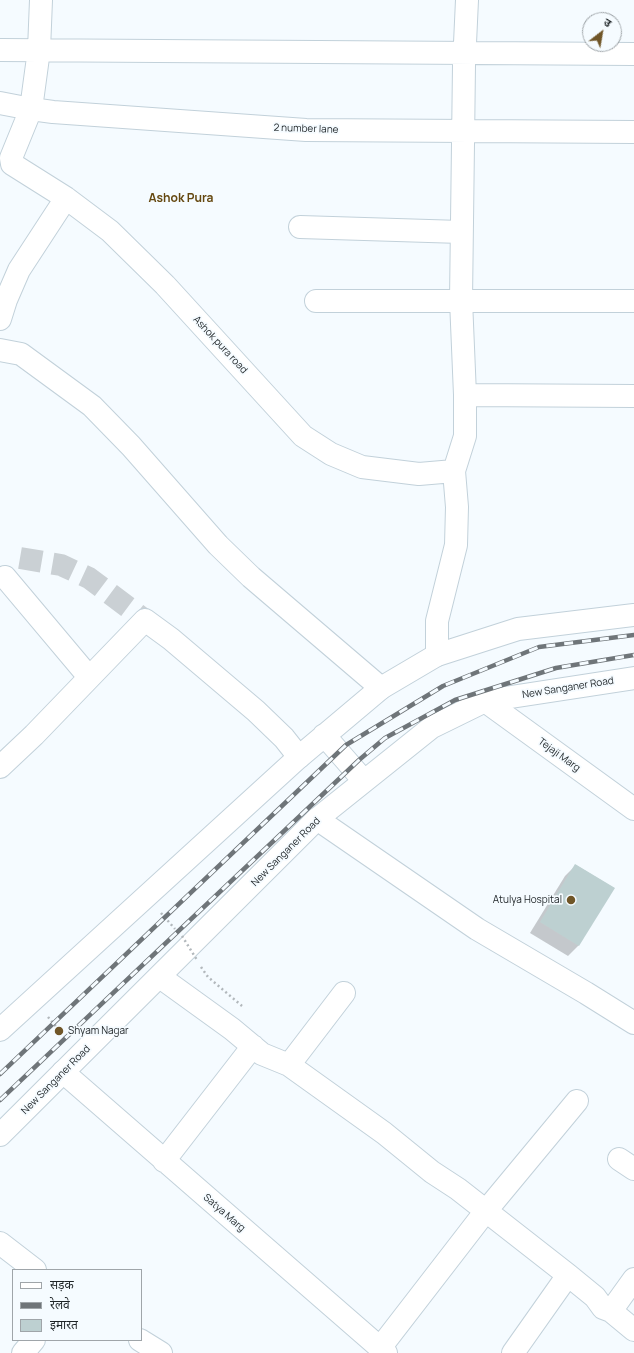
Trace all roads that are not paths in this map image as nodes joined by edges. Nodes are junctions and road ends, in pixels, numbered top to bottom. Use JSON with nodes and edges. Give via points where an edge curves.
{"nodes":[{"id":1,"x":42,"y":0,"type":"edge"},
{"id":2,"x":467,"y":0,"type":"edge"},
{"id":3,"x":0,"y":50,"type":"edge"},
{"id":4,"x":39,"y":50,"type":"junction"},
{"id":5,"x":464,"y":53,"type":"junction"},
{"id":6,"x":634,"y":54,"type":"edge"},
{"id":7,"x":0,"y":103,"type":"edge"},
{"id":8,"x":31,"y":110,"type":"junction"},
{"id":9,"x":463,"y":130,"type":"junction"},
{"id":10,"x":634,"y":132,"type":"edge"},
{"id":11,"x":66,"y":198,"type":"junction"},
{"id":12,"x":300,"y":227,"type":"dead end"},
{"id":13,"x":461,"y":232,"type":"junction"},
{"id":14,"x":461,"y":300,"type":"junction"},
{"id":15,"x":316,"y":301,"type":"dead end"},
{"id":16,"x":634,"y":301,"type":"edge"},
{"id":17,"x":0,"y":319,"type":"edge"},
{"id":18,"x":0,"y":350,"type":"edge"},
{"id":19,"x":465,"y":395,"type":"junction"},
{"id":20,"x":634,"y":396,"type":"edge"},
{"id":21,"x":454,"y":471,"type":"junction"},
{"id":22,"x":5,"y":577,"type":"dead end"},
{"id":23,"x":634,"y":616,"type":"edge"},
{"id":24,"x":437,"y":655,"type":"junction"},
{"id":25,"x":89,"y":677,"type":"junction"},
{"id":26,"x":634,"y":678,"type":"edge"},
{"id":27,"x":380,"y":688,"type":"junction"},
{"id":28,"x":485,"y":701,"type":"junction"},
{"id":29,"x":324,"y":735,"type":"junction"},
{"id":30,"x":299,"y":757,"type":"junction"},
{"id":31,"x":0,"y":767,"type":"edge"},
{"id":32,"x":364,"y":781,"type":"junction"},
{"id":33,"x":634,"y":809,"type":"edge"},
{"id":34,"x":317,"y":819,"type":"junction"},
{"id":35,"x":160,"y":978,"type":"junction"},
{"id":36,"x":344,"y":993,"type":"dead end"},
{"id":37,"x":3,"y":1023,"type":"edge"},
{"id":38,"x":634,"y":1023,"type":"edge"},
{"id":39,"x":253,"y":1046,"type":"junction"},
{"id":40,"x":289,"y":1065,"type":"junction"},
{"id":41,"x":63,"y":1072,"type":"junction"},
{"id":42,"x":577,"y":1101,"type":"dead end"},
{"id":43,"x":0,"y":1135,"type":"edge"},
{"id":44,"x":164,"y":1161,"type":"junction"},
{"id":45,"x":485,"y":1212,"type":"junction"},
{"id":46,"x":0,"y":1243,"type":"edge"},
{"id":47,"x":34,"y":1269,"type":"edge"},
{"id":48,"x":568,"y":1275,"type":"junction"},
{"id":49,"x":634,"y":1279,"type":"edge"},
{"id":50,"x":611,"y":1311,"type":"junction"},
{"id":51,"x":634,"y":1330,"type":"edge"},
{"id":52,"x":33,"y":1341,"type":"edge"},
{"id":53,"x":142,"y":1341,"type":"edge"},
{"id":54,"x":383,"y":1350,"type":"edge"},
{"id":55,"x":23,"y":1353,"type":"edge"},
{"id":56,"x":161,"y":1353,"type":"edge"},
{"id":57,"x":513,"y":1353,"type":"edge"}],
"edges":[{"from":1,"to":4,"type":"street"},
{"from":2,"to":5,"type":"street"},
{"from":3,"to":4,"type":"street"},
{"from":4,"to":5,"type":"street"},
{"from":4,"to":8,"type":"street"},
{"from":5,"to":6,"type":"street"},
{"from":5,"to":9,"type":"street"},
{"from":7,"to":8,"type":"street","name":"2 number lane"},
{"from":8,"to":9,"type":"street","name":"2 number lane","via":[[306,130]]},
{"from":8,"to":11,"type":"street","name":"Ashok pura road","via":[[11,158],[12,164]]},
{"from":9,"to":10,"type":"street","name":"2 number lane"},
{"from":9,"to":13,"type":"street"},
{"from":11,"to":17,"type":"street","via":[[19,270]]},
{"from":11,"to":21,"type":"street","name":"Ashok pura road","via":[[110,231],[154,274],[303,436],[331,454],[362,467],[419,474]]},
{"from":12,"to":13,"type":"street"},
{"from":13,"to":14,"type":"street"},
{"from":14,"to":15,"type":"street"},
{"from":14,"to":16,"type":"street"},
{"from":14,"to":19,"type":"street"},
{"from":18,"to":27,"type":"street","via":[[21,354],[92,406],[223,550]]},
{"from":19,"to":20,"type":"street"},
{"from":19,"to":21,"type":"street","via":[[465,436]]},
{"from":21,"to":24,"type":"street","via":[[457,507],[456,546],[437,621]]},
{"from":22,"to":25,"type":"street"},
{"from":23,"to":24,"type":"street","via":[[518,629]]},
{"from":24,"to":27,"type":"street"},
{"from":25,"to":30,"type":"street","via":[[146,620],[256,711],[284,738]]},
{"from":25,"to":31,"type":"street"},
{"from":26,"to":28,"type":"street","name":"New Sanganer Road"},
{"from":27,"to":29,"type":"street"},
{"from":28,"to":32,"type":"street","name":"New Sanganer Road","via":[[432,727]]},
{"from":28,"to":33,"type":"street","name":"Tejaji Marg"},
{"from":29,"to":30,"type":"street"},
{"from":29,"to":32,"type":"street"},
{"from":30,"to":37,"type":"street"},
{"from":32,"to":34,"type":"street","name":"New Sanganer Road"},
{"from":34,"to":35,"type":"street","name":"New Sanganer Road"},
{"from":34,"to":38,"type":"street","via":[[477,929]]},
{"from":35,"to":39,"type":"street"},
{"from":35,"to":41,"type":"street","name":"New Sanganer Road"},
{"from":36,"to":40,"type":"street"},
{"from":39,"to":40,"type":"street","via":[[262,1054]]},
{"from":39,"to":44,"type":"street"},
{"from":40,"to":45,"type":"street","via":[[458,1189]]},
{"from":41,"to":43,"type":"street","name":"New Sanganer Road"},
{"from":41,"to":44,"type":"street","name":"Satya Marg"},
{"from":42,"to":45,"type":"street"},
{"from":44,"to":54,"type":"street","name":"Satya Marg"},
{"from":45,"to":48,"type":"street"},
{"from":45,"to":54,"type":"street"},
{"from":46,"to":47,"type":"street"},
{"from":48,"to":50,"type":"street","via":[[595,1297],[603,1308]]},
{"from":48,"to":57,"type":"street"},
{"from":49,"to":50,"type":"street"},
{"from":50,"to":51,"type":"street"},
{"from":52,"to":55,"type":"street"},
{"from":53,"to":56,"type":"street"}]}
